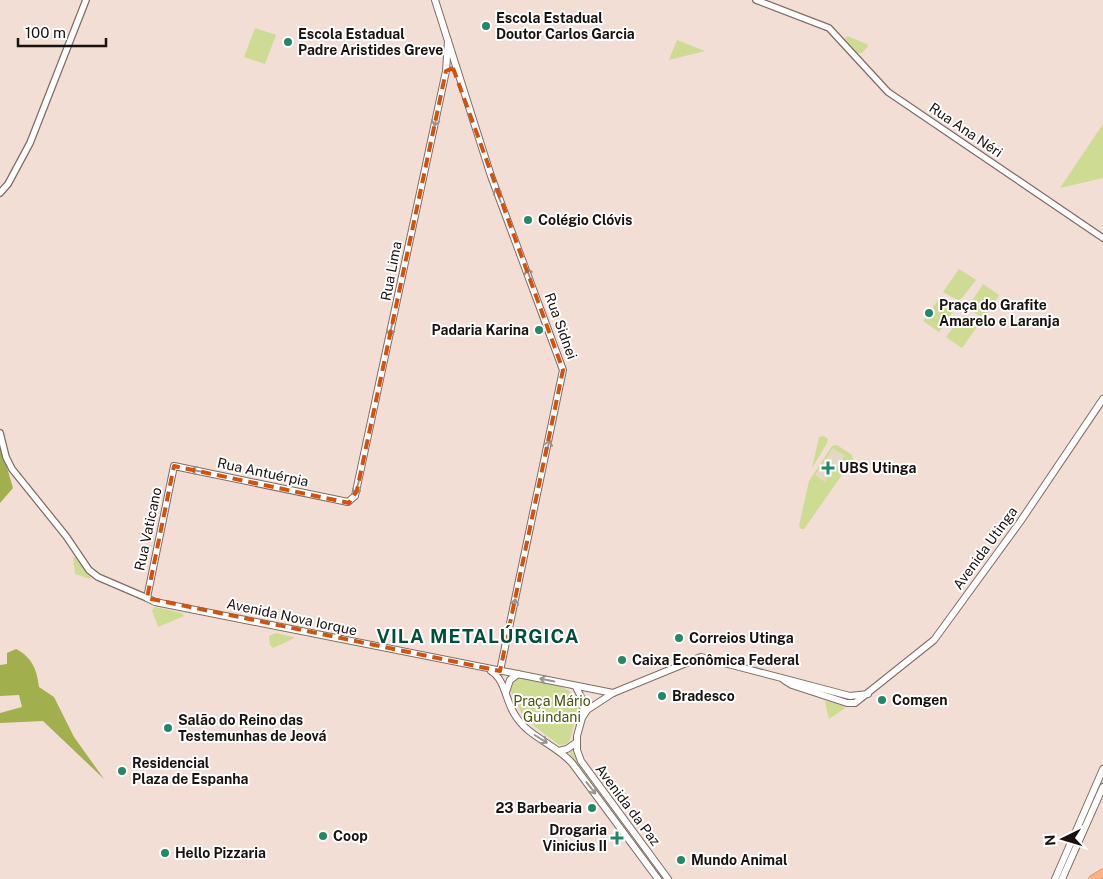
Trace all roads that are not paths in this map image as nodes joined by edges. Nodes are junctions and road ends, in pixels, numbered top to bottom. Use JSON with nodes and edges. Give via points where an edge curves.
{"nodes":[{"id":1,"x":86,"y":0,"type":"edge"},
{"id":2,"x":435,"y":0,"type":"edge"},
{"id":3,"x":756,"y":0,"type":"edge"},
{"id":4,"x":448,"y":41,"type":"junction"},
{"id":5,"x":444,"y":57,"type":"junction"},
{"id":6,"x":457,"y":70,"type":"junction"},
{"id":7,"x":446,"y":71,"type":"junction"},
{"id":8,"x":0,"y":192,"type":"edge"},
{"id":9,"x":1103,"y":238,"type":"edge"},
{"id":10,"x":1103,"y":399,"type":"edge"},
{"id":11,"x":0,"y":433,"type":"edge"},
{"id":12,"x":174,"y":466,"type":"joint"},
{"id":13,"x":348,"y":502,"type":"joint"},
{"id":14,"x":147,"y":598,"type":"junction"},
{"id":15,"x":489,"y":670,"type":"junction"},
{"id":16,"x":500,"y":671,"type":"junction"},
{"id":17,"x":518,"y":674,"type":"junction"},
{"id":18,"x":576,"y":686,"type":"junction"},
{"id":19,"x":613,"y":693,"type":"junction"},
{"id":20,"x":506,"y":696,"type":"junction"},
{"id":21,"x":584,"y":713,"type":"junction"},
{"id":22,"x":577,"y":742,"type":"junction"},
{"id":23,"x":559,"y":751,"type":"junction"},
{"id":24,"x":1103,"y":769,"type":"edge"},
{"id":25,"x":1103,"y":786,"type":"edge"},
{"id":26,"x":1103,"y":873,"type":"edge"},
{"id":27,"x":658,"y":879,"type":"edge"},
{"id":28,"x":668,"y":879,"type":"edge"},
{"id":29,"x":1055,"y":879,"type":"edge"},
{"id":30,"x":1062,"y":879,"type":"edge"},
{"id":31,"x":1093,"y":879,"type":"edge"}],
"edges":[{"from":1,"to":8,"type":"street","via":[[30,143],[8,184]]},
{"from":2,"to":4,"type":"main road","name":"Rua Sidnei"},
{"from":3,"to":9,"type":"street","name":"Rua Ana Néri","via":[[827,27],[888,92]]},
{"from":4,"to":5,"type":"main road","name":"Rua Lima"},
{"from":4,"to":6,"type":"main road","name":"Rua Sidnei"},
{"from":5,"to":6,"type":"main road"},
{"from":5,"to":7,"type":"main road","name":"Rua Lima"},
{"from":6,"to":7,"type":"main road","via":[[451,68]]},
{"from":16,"to":6,"type":"main road","name":"Rua Sidnei","one_way":true,"via":[[563,370],[491,176]]},
{"from":7,"to":13,"type":"main road","name":"Rua Lima","one_way":true,"via":[[358,490]]},
{"from":10,"to":19,"type":"main road","name":"Avenida Utinga","via":[[1020,522],[934,640],[868,694],[854,697],[701,657]]},
{"from":11,"to":14,"type":"street","name":"Avenida Nova Iorque","via":[[12,469],[87,568],[95,575]]},
{"from":13,"to":12,"type":"main road","name":"Rua Antuérpia","one_way":true},
{"from":12,"to":14,"type":"main road","name":"Rua Vaticano"},
{"from":14,"to":15,"type":"main road","name":"Avenida Nova Iorque"},
{"from":15,"to":16,"type":"main road","name":"Avenida Nova Iorque"},
{"from":15,"to":20,"type":"main road","via":[[497,675]]},
{"from":16,"to":17,"type":"main road","name":"Avenida Nova Iorque"},
{"from":18,"to":17,"type":"main road","one_way":true},
{"from":17,"to":20,"type":"main road","via":[[508,683]]},
{"from":18,"to":19,"type":"main road"},
{"from":18,"to":21,"type":"main road"},
{"from":19,"to":21,"type":"main road","name":"Avenida Utinga"},
{"from":20,"to":23,"type":"main road","one_way":true,"via":[[514,715],[524,727]]},
{"from":21,"to":22,"type":"main road"},
{"from":22,"to":23,"type":"main road"},
{"from":22,"to":28,"type":"main road","name":"Avenida da Paz","via":[[580,761]]},
{"from":23,"to":27,"type":"main road","name":"Avenida da Paz","one_way":true,"via":[[572,763]]},
{"from":24,"to":29,"type":"main road"},
{"from":25,"to":30,"type":"main road"},
{"from":26,"to":31,"type":"highway"}]}
